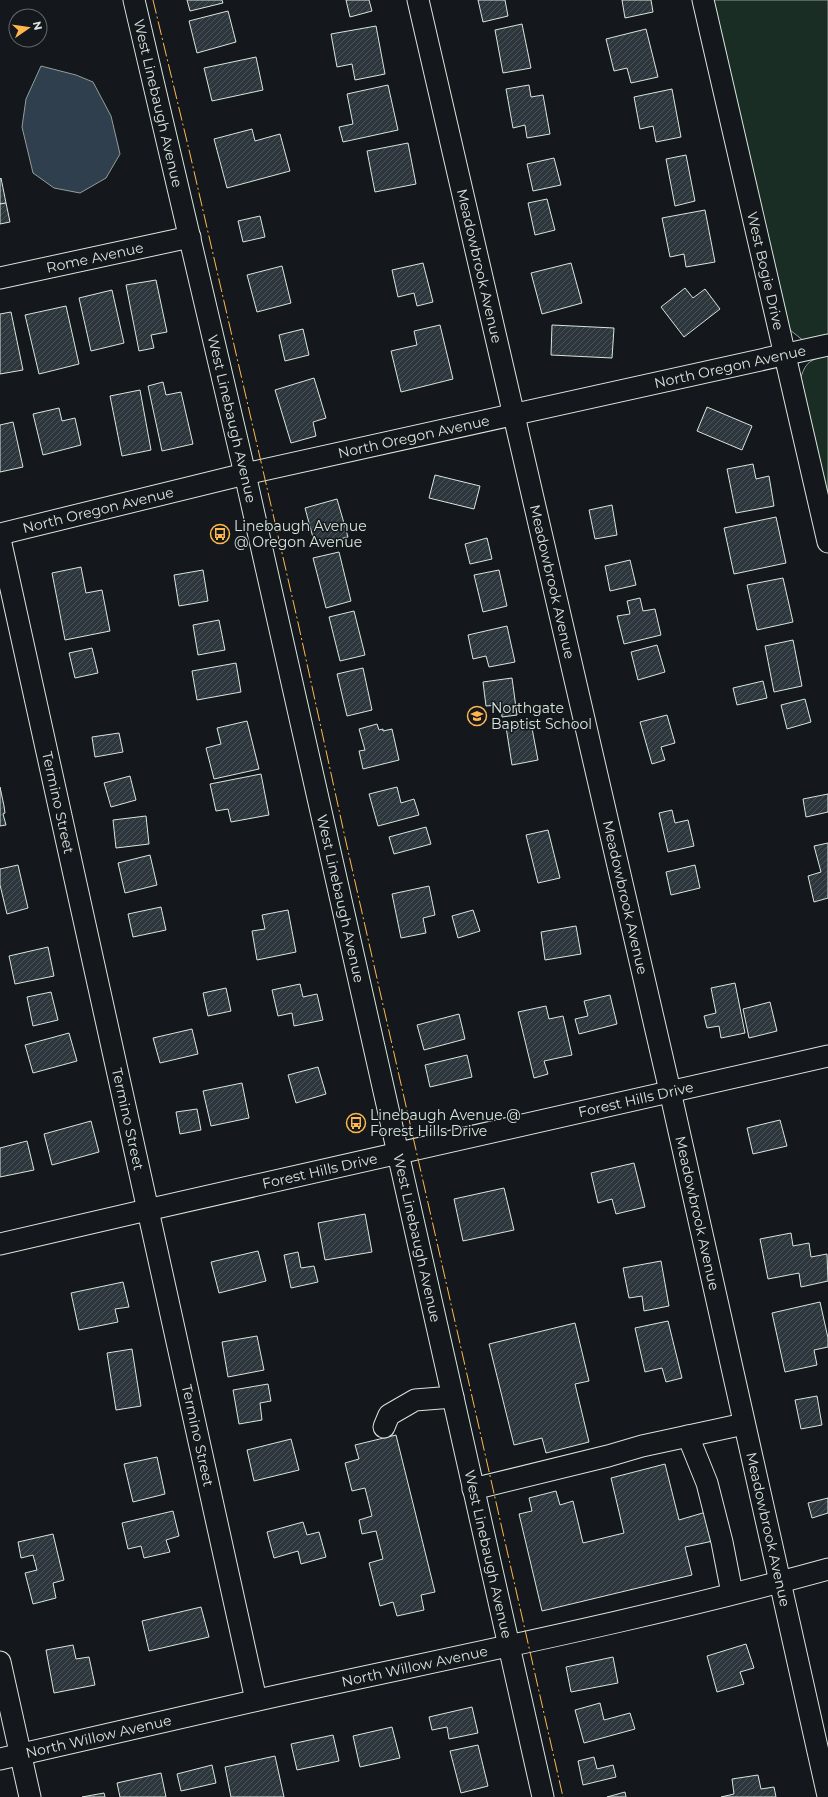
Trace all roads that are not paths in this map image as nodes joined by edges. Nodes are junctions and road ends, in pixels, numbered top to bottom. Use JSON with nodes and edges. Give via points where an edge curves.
{"nodes":[{"id":1,"x":134,"y":0,"type":"edge"},
{"id":2,"x":418,"y":0,"type":"edge"},
{"id":3,"x":703,"y":0,"type":"edge"},
{"id":4,"x":190,"y":237,"type":"junction"},
{"id":5,"x":0,"y":278,"type":"edge"},
{"id":6,"x":828,"y":345,"type":"edge"},
{"id":7,"x":786,"y":355,"type":"junction"},
{"id":8,"x":515,"y":414,"type":"junction"},
{"id":9,"x":245,"y":474,"type":"junction"},
{"id":10,"x":0,"y":534,"type":"edge"},
{"id":11,"x":0,"y":539,"type":"edge"},
{"id":12,"x":828,"y":542,"type":"edge"},
{"id":13,"x":828,"y":1056,"type":"edge"},
{"id":14,"x":670,"y":1091,"type":"junction"},
{"id":15,"x":398,"y":1154,"type":"junction"},
{"id":16,"x":147,"y":1210,"type":"junction"},
{"id":17,"x":0,"y":1244,"type":"edge"},
{"id":18,"x":453,"y":1397,"type":"junction"},
{"id":19,"x":744,"y":1424,"type":"junction"},
{"id":20,"x":384,"y":1427,"type":"dead end"},
{"id":21,"x":688,"y":1436,"type":"junction"},
{"id":22,"x":474,"y":1488,"type":"junction"},
{"id":23,"x":828,"y":1569,"type":"edge"},
{"id":24,"x":779,"y":1582,"type":"junction"},
{"id":25,"x":732,"y":1593,"type":"junction"},
{"id":26,"x":509,"y":1646,"type":"junction"},
{"id":27,"x":0,"y":1662,"type":"edge"},
{"id":28,"x":256,"y":1700,"type":"junction"},
{"id":29,"x":20,"y":1754,"type":"junction"},
{"id":30,"x":0,"y":1759,"type":"edge"},
{"id":31,"x":828,"y":1796,"type":"edge"},
{"id":32,"x":30,"y":1797,"type":"edge"},
{"id":33,"x":543,"y":1797,"type":"edge"}],
"edges":[{"from":1,"to":4,"type":"street","name":"West Linebaugh Avenue"},
{"from":2,"to":8,"type":"street","name":"Meadowbrook Avenue"},
{"from":3,"to":7,"type":"street","name":"West Bogie Drive"},
{"from":4,"to":5,"type":"street","name":"Rome Avenue"},
{"from":4,"to":9,"type":"street","name":"West Linebaugh Avenue"},
{"from":6,"to":7,"type":"street","name":"North Oregon Avenue"},
{"from":7,"to":8,"type":"street","name":"North Oregon Avenue"},
{"from":7,"to":12,"type":"street","name":"West Bogie Drive"},
{"from":8,"to":9,"type":"street","name":"North Oregon Avenue"},
{"from":8,"to":14,"type":"street","name":"Meadowbrook Avenue"},
{"from":9,"to":10,"type":"street","name":"North Oregon Avenue"},
{"from":9,"to":15,"type":"street","name":"West Linebaugh Avenue"},
{"from":11,"to":16,"type":"street","name":"Termino Street"},
{"from":13,"to":14,"type":"street","name":"Forest Hills Drive"},
{"from":14,"to":15,"type":"street","name":"Forest Hills Drive"},
{"from":14,"to":19,"type":"street","name":"Meadowbrook Avenue"},
{"from":15,"to":16,"type":"street","name":"Forest Hills Drive"},
{"from":15,"to":18,"type":"street","name":"West Linebaugh Avenue"},
{"from":16,"to":17,"type":"street","name":"Forest Hills Drive"},
{"from":16,"to":28,"type":"street","name":"Termino Street"},
{"from":18,"to":20,"type":"street","via":[[415,1400],[389,1415]]},
{"from":18,"to":22,"type":"street","name":"West Linebaugh Avenue"},
{"from":19,"to":21,"type":"street"},
{"from":19,"to":24,"type":"street","name":"Meadowbrook Avenue"},
{"from":21,"to":22,"type":"street"},
{"from":21,"to":25,"type":"street","via":[[707,1483]]},
{"from":22,"to":26,"type":"street","name":"West Linebaugh Avenue"},
{"from":23,"to":24,"type":"street","name":"North Willow Avenue"},
{"from":24,"to":25,"type":"street","name":"North Willow Avenue"},
{"from":24,"to":31,"type":"street","name":"Meadowbrook Avenue"},
{"from":25,"to":26,"type":"street","name":"North Willow Avenue"},
{"from":26,"to":28,"type":"street","name":"North Willow Avenue"},
{"from":26,"to":33,"type":"street","name":"West Linebaugh Avenue"},
{"from":27,"to":29,"type":"street"},
{"from":28,"to":29,"type":"street","name":"North Willow Avenue"},
{"from":29,"to":30,"type":"street","name":"North Willow Avenue"},
{"from":29,"to":32,"type":"street"}]}
